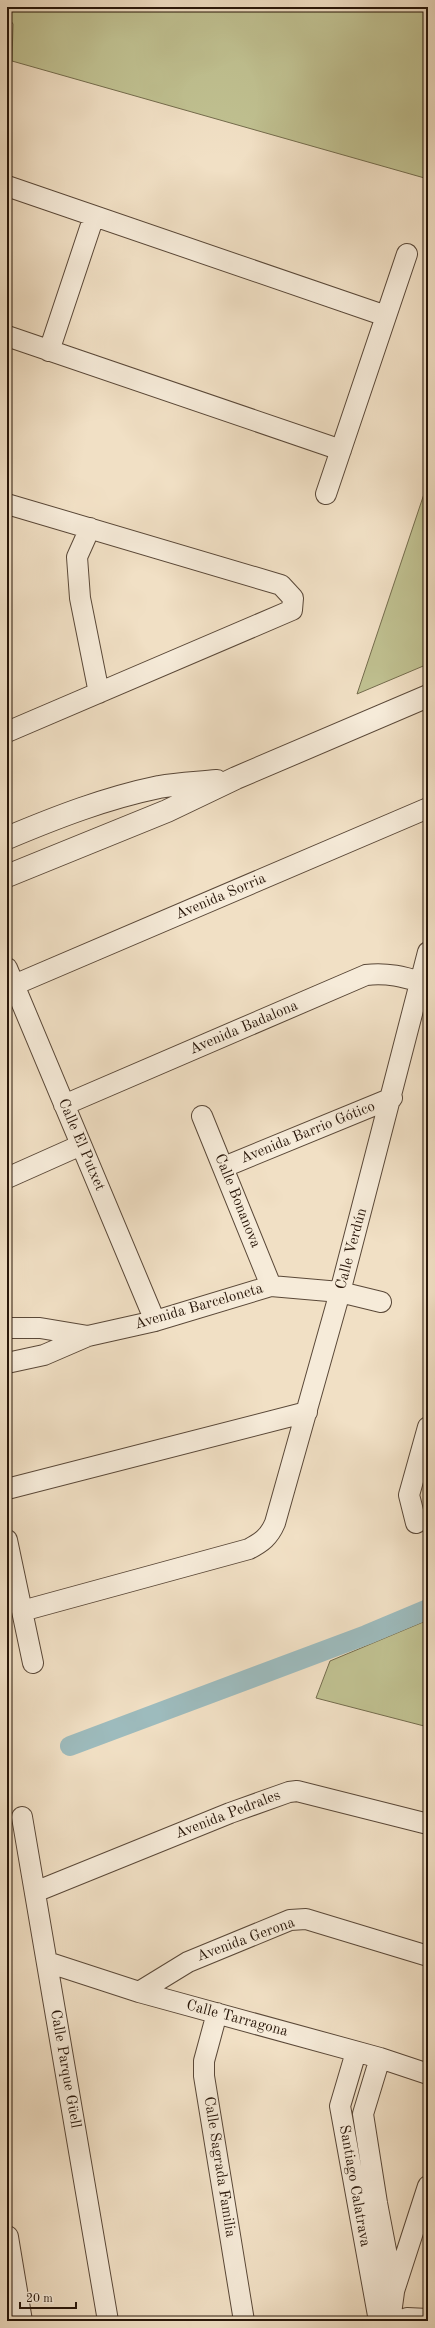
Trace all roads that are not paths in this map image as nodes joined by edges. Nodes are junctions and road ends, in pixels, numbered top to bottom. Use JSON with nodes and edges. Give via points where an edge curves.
{"nodes":[{"id":1,"x":7,"y":186,"type":"edge"},
{"id":2,"x":94,"y":216,"type":"junction"},
{"id":3,"x":407,"y":254,"type":"dead end"},
{"id":4,"x":386,"y":316,"type":"junction"},
{"id":5,"x":7,"y":336,"type":"edge"},
{"id":6,"x":49,"y":350,"type":"junction"},
{"id":7,"x":341,"y":450,"type":"junction"},
{"id":8,"x":326,"y":494,"type":"dead end"},
{"id":9,"x":7,"y":504,"type":"edge"},
{"id":10,"x":90,"y":528,"type":"junction"},
{"id":11,"x":99,"y":693,"type":"junction"},
{"id":12,"x":428,"y":696,"type":"edge"},
{"id":13,"x":7,"y":732,"type":"edge"},
{"id":14,"x":236,"y":778,"type":"junction"},
{"id":15,"x":160,"y":787,"type":"junction"},
{"id":16,"x":428,"y":808,"type":"edge"},
{"id":17,"x":167,"y":811,"type":"junction"},
{"id":18,"x":7,"y":838,"type":"edge"},
{"id":19,"x":7,"y":876,"type":"edge"},
{"id":20,"x":428,"y":952,"type":"edge"},
{"id":21,"x":11,"y":977,"type":"edge"},
{"id":22,"x":424,"y":983,"type":"edge"},
{"id":23,"x":392,"y":1098,"type":"junction"},
{"id":24,"x":64,"y":1104,"type":"junction"},
{"id":25,"x":202,"y":1116,"type":"dead end"},
{"id":26,"x":81,"y":1145,"type":"junction"},
{"id":27,"x":224,"y":1167,"type":"junction"},
{"id":28,"x":7,"y":1178,"type":"edge"},
{"id":29,"x":271,"y":1286,"type":"junction"},
{"id":30,"x":340,"y":1292,"type":"junction"},
{"id":31,"x":381,"y":1302,"type":"dead end"},
{"id":32,"x":155,"y":1321,"type":"junction"},
{"id":33,"x":7,"y":1328,"type":"edge"},
{"id":34,"x":88,"y":1336,"type":"junction"},
{"id":35,"x":7,"y":1363,"type":"edge"},
{"id":36,"x":307,"y":1412,"type":"junction"},
{"id":37,"x":428,"y":1427,"type":"edge"},
{"id":38,"x":422,"y":1467,"type":"edge"},
{"id":39,"x":7,"y":1489,"type":"edge"},
{"id":40,"x":416,"y":1524,"type":"dead end"},
{"id":41,"x":7,"y":1540,"type":"edge"},
{"id":42,"x":22,"y":1611,"type":"junction"},
{"id":43,"x":33,"y":1663,"type":"dead end"},
{"id":44,"x":22,"y":1818,"type":"dead end"},
{"id":45,"x":428,"y":1824,"type":"edge"},
{"id":46,"x":35,"y":1892,"type":"junction"},
{"id":47,"x":428,"y":1956,"type":"edge"},
{"id":48,"x":47,"y":1962,"type":"junction"},
{"id":49,"x":139,"y":1992,"type":"junction"},
{"id":50,"x":217,"y":2013,"type":"junction"},
{"id":51,"x":356,"y":2052,"type":"junction"},
{"id":52,"x":380,"y":2058,"type":"junction"},
{"id":53,"x":428,"y":2074,"type":"edge"},
{"id":54,"x":428,"y":2186,"type":"edge"},
{"id":55,"x":377,"y":2203,"type":"junction"},
{"id":56,"x":357,"y":2207,"type":"junction"},
{"id":57,"x":7,"y":2237,"type":"edge"},
{"id":58,"x":394,"y":2292,"type":"junction"},
{"id":59,"x":428,"y":2319,"type":"edge"},
{"id":60,"x":21,"y":2321,"type":"edge"},
{"id":61,"x":108,"y":2321,"type":"edge"},
{"id":62,"x":244,"y":2321,"type":"edge"},
{"id":63,"x":379,"y":2321,"type":"edge"},
{"id":64,"x":390,"y":2321,"type":"edge"},
{"id":65,"x":399,"y":2321,"type":"edge"}],
"edges":[{"from":1,"to":2,"type":"street"},
{"from":2,"to":4,"type":"street"},
{"from":2,"to":6,"type":"street"},
{"from":3,"to":4,"type":"street"},
{"from":4,"to":7,"type":"street"},
{"from":5,"to":6,"type":"street"},
{"from":6,"to":7,"type":"street"},
{"from":7,"to":8,"type":"street"},
{"from":9,"to":10,"type":"street"},
{"from":10,"to":11,"type":"street","via":[[77,557],[80,598]]},
{"from":10,"to":11,"type":"street","via":[[281,585],[293,598],[292,610]]},
{"from":11,"to":13,"type":"street"},
{"from":12,"to":14,"type":"street"},
{"from":14,"to":15,"type":"street"},
{"from":14,"to":17,"type":"street"},
{"from":15,"to":17,"type":"street","via":[[172,796],[172,804]]},
{"from":15,"to":18,"type":"street","via":[[65,814]]},
{"from":16,"to":21,"type":"street","name":"Avenida Sorria"},
{"from":17,"to":19,"type":"street"},
{"from":20,"to":22,"type":"street","name":"Calle Verdún"},
{"from":21,"to":24,"type":"street","name":"Calle El Putxet"},
{"from":22,"to":23,"type":"street","name":"Calle Verdún"},
{"from":22,"to":24,"type":"street","name":"Avenida Badalona","via":[[396,975],[366,975]]},
{"from":23,"to":27,"type":"street","name":"Avenida Barrio Gótico"},
{"from":23,"to":30,"type":"street","name":"Calle Verdún"},
{"from":24,"to":26,"type":"street","name":"Calle El Putxet"},
{"from":25,"to":27,"type":"street","name":"Calle Bonanova"},
{"from":26,"to":28,"type":"street"},
{"from":26,"to":32,"type":"street","name":"Calle El Putxet"},
{"from":27,"to":29,"type":"street","name":"Calle Bonanova"},
{"from":29,"to":30,"type":"street","name":"Avenida Barceloneta"},
{"from":29,"to":32,"type":"street","name":"Avenida Barceloneta"},
{"from":30,"to":31,"type":"street","name":"Avenida Barceloneta"},
{"from":30,"to":36,"type":"street","name":"Calle Verdún"},
{"from":32,"to":34,"type":"street","name":"Avenida Barceloneta"},
{"from":33,"to":34,"type":"street","name":"Avenida Barceloneta","via":[[40,1328]]},
{"from":34,"to":35,"type":"street","name":"Avenida Barceloneta","via":[[44,1355]]},
{"from":36,"to":39,"type":"street"},
{"from":36,"to":42,"type":"street","name":"Calle Verdún","via":[[275,1523],[263,1542],[248,1549]]},
{"from":37,"to":38,"type":"street"},
{"from":38,"to":40,"type":"street","via":[[409,1495]]},
{"from":41,"to":42,"type":"street"},
{"from":42,"to":43,"type":"street"},
{"from":44,"to":46,"type":"street","name":"Calle Parque Güell"},
{"from":45,"to":46,"type":"street","name":"Avenida Pedrales","via":[[297,1791],[289,1792]]},
{"from":46,"to":48,"type":"street","name":"Calle Parque Güell"},
{"from":47,"to":49,"type":"street","name":"Avenida Gerona","via":[[306,1919],[290,1920],[188,1962]]},
{"from":48,"to":49,"type":"street","name":"Calle Tarragona"},
{"from":48,"to":61,"type":"street","name":"Calle Parque Güell"},
{"from":49,"to":50,"type":"street","name":"Calle Tarragona"},
{"from":50,"to":51,"type":"street","name":"Calle Tarragona"},
{"from":50,"to":62,"type":"street","name":"Calle Sagrada Familia","via":[[204,2061],[204,2076]]},
{"from":51,"to":52,"type":"street","name":"Calle Tarragona"},
{"from":51,"to":56,"type":"street","name":"Santiago Calatrava","via":[[340,2106]]},
{"from":52,"to":53,"type":"street","name":"Calle Tarragona"},
{"from":52,"to":55,"type":"street","via":[[363,2114]]},
{"from":54,"to":58,"type":"street"},
{"from":55,"to":56,"type":"street"},
{"from":55,"to":58,"type":"street"},
{"from":56,"to":63,"type":"street","name":"Santiago Calatrava"},
{"from":57,"to":60,"type":"street"},
{"from":58,"to":64,"type":"street"},
{"from":59,"to":65,"type":"street","via":[[407,2318]]}]}
